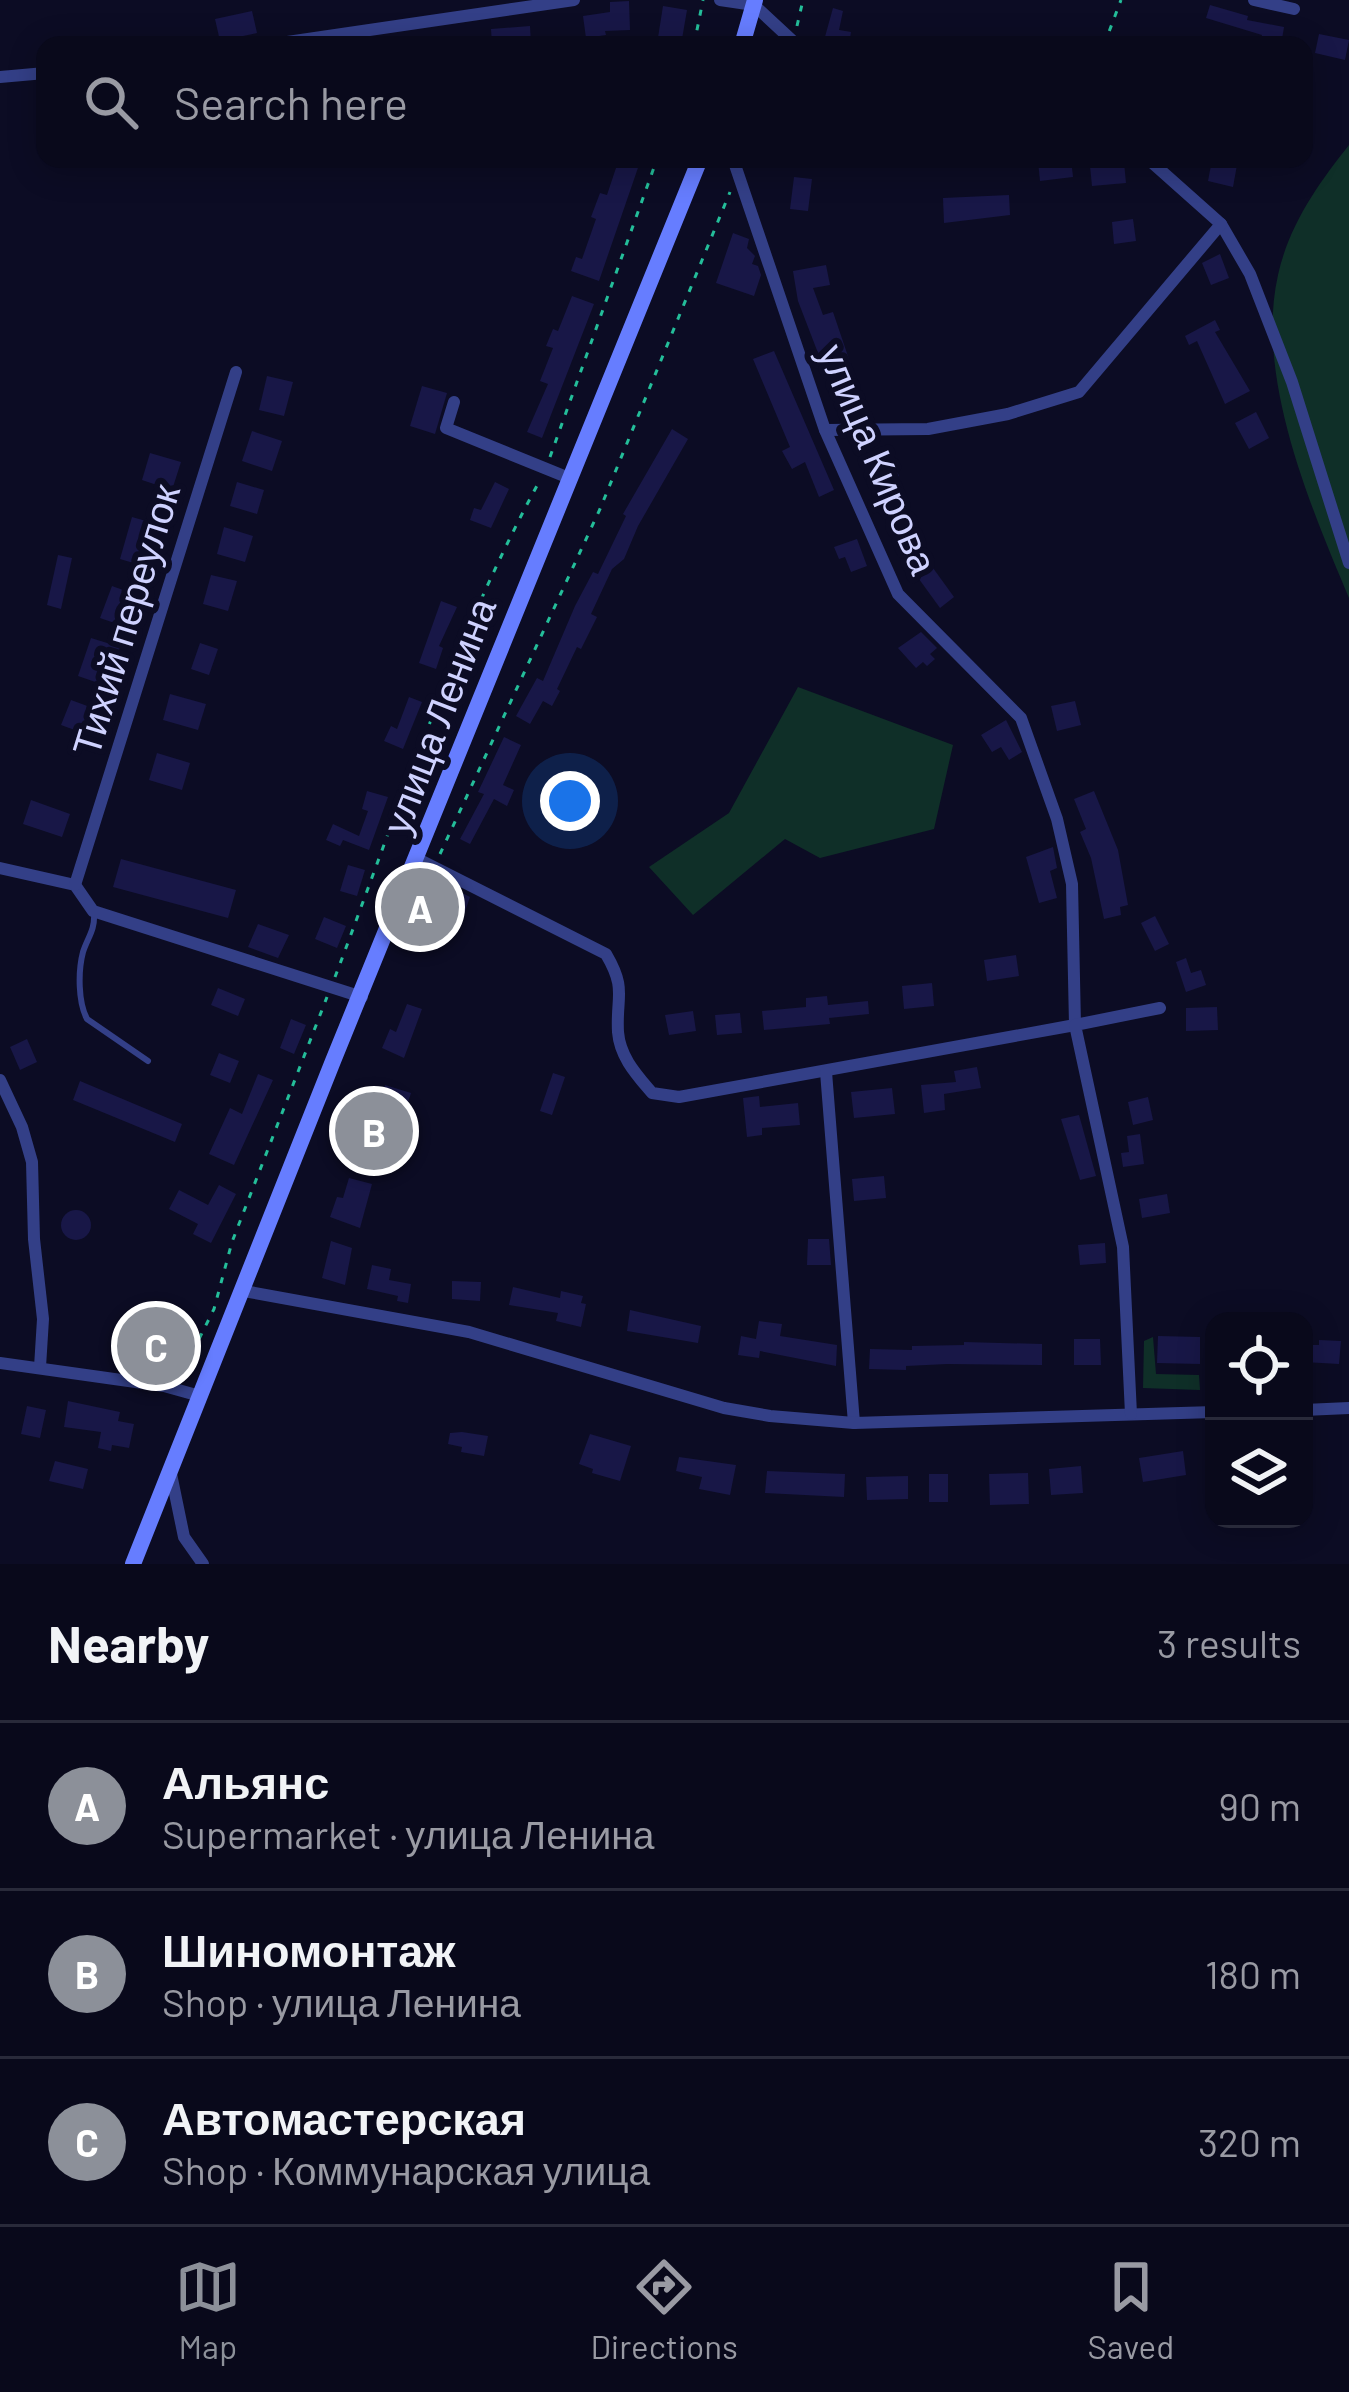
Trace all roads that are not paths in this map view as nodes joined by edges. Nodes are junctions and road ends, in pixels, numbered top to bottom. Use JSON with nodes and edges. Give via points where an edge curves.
{"nodes":[{"id":1,"x":574,"y":0,"type":"edge"},
{"id":2,"x":720,"y":0,"type":"edge"},
{"id":3,"x":1254,"y":0,"type":"edge"},
{"id":4,"x":754,"y":2,"type":"edge"},
{"id":5,"x":1294,"y":9,"type":"dead end"},
{"id":6,"x":328,"y":36,"type":"edge"},
{"id":7,"x":745,"y":36,"type":"edge"},
{"id":8,"x":788,"y":36,"type":"edge"},
{"id":9,"x":36,"y":74,"type":"edge"},
{"id":10,"x":0,"y":77,"type":"edge"},
{"id":11,"x":696,"y":168,"type":"edge"},
{"id":12,"x":737,"y":168,"type":"edge"},
{"id":13,"x":1158,"y":168,"type":"edge"},
{"id":14,"x":1221,"y":224,"type":"junction"},
{"id":15,"x":236,"y":372,"type":"dead end"},
{"id":16,"x":454,"y":402,"type":"dead end"},
{"id":17,"x":825,"y":430,"type":"junction"},
{"id":18,"x":569,"y":478,"type":"junction"},
{"id":19,"x":1349,"y":562,"type":"edge"},
{"id":20,"x":426,"y":862,"type":"junction"},
{"id":21,"x":0,"y":868,"type":"edge"},
{"id":22,"x":74,"y":885,"type":"junction"},
{"id":23,"x":93,"y":911,"type":"junction"},
{"id":24,"x":362,"y":997,"type":"junction"},
{"id":25,"x":1160,"y":1007,"type":"dead end"},
{"id":26,"x":1075,"y":1025,"type":"junction"},
{"id":27,"x":148,"y":1061,"type":"dead end"},
{"id":28,"x":826,"y":1072,"type":"junction"},
{"id":29,"x":0,"y":1080,"type":"edge"},
{"id":30,"x":244,"y":1292,"type":"junction"},
{"id":31,"x":0,"y":1363,"type":"edge"},
{"id":32,"x":40,"y":1367,"type":"junction"},
{"id":33,"x":200,"y":1396,"type":"junction"},
{"id":34,"x":1349,"y":1408,"type":"edge"},
{"id":35,"x":1313,"y":1409,"type":"edge"},
{"id":36,"x":1205,"y":1412,"type":"edge"},
{"id":37,"x":1131,"y":1414,"type":"junction"},
{"id":38,"x":854,"y":1423,"type":"junction"},
{"id":39,"x":171,"y":1474,"type":"junction"},
{"id":40,"x":133,"y":1564,"type":"edge"},
{"id":41,"x":203,"y":1564,"type":"edge"}],
"edges":[{"from":1,"to":6,"type":"street"},
{"from":2,"to":4,"type":"street"},
{"from":3,"to":5,"type":"street"},
{"from":4,"to":7,"type":"main road"},
{"from":4,"to":8,"type":"street"},
{"from":9,"to":10,"type":"street"},
{"from":11,"to":18,"type":"main road","name":"улица Ленина"},
{"from":12,"to":17,"type":"street","name":"улица Кирова"},
{"from":13,"to":14,"type":"street"},
{"from":14,"to":17,"type":"street","via":[[1078,392],[928,429]]},
{"from":14,"to":19,"type":"street","via":[[1292,382]]},
{"from":15,"to":22,"type":"street","name":"Тихий переулок"},
{"from":16,"to":18,"type":"street","via":[[446,428]]},
{"from":17,"to":26,"type":"street","name":"улица Кирова","via":[[898,594],[1021,718],[1072,884]]},
{"from":18,"to":20,"type":"main road","name":"улица Ленина"},
{"from":20,"to":24,"type":"main road","name":"улица Ленина"},
{"from":20,"to":28,"type":"street","via":[[606,954],[621,979],[618,1036],[628,1066],[652,1093],[680,1096]]},
{"from":21,"to":22,"type":"street"},
{"from":22,"to":23,"type":"street"},
{"from":23,"to":24,"type":"street"},
{"from":23,"to":27,"type":"lane","via":[[80,971],[82,1011]]},
{"from":24,"to":30,"type":"main road","name":"улица Ленина"},
{"from":25,"to":26,"type":"street"},
{"from":26,"to":28,"type":"street"},
{"from":26,"to":37,"type":"street","name":"улица Кирова","via":[[1123,1247]]},
{"from":28,"to":38,"type":"street"},
{"from":29,"to":32,"type":"street","via":[[32,1162]]},
{"from":30,"to":33,"type":"main road","name":"улица Ленина"},
{"from":30,"to":38,"type":"street","via":[[469,1332],[724,1408]]},
{"from":31,"to":32,"type":"street"},
{"from":32,"to":33,"type":"street"},
{"from":33,"to":39,"type":"main road","name":"улица Ленина"},
{"from":34,"to":35,"type":"street"},
{"from":36,"to":37,"type":"street"},
{"from":37,"to":38,"type":"street"},
{"from":39,"to":40,"type":"main road","name":"улица Ленина"},
{"from":39,"to":41,"type":"street","via":[[184,1537]]}]}
